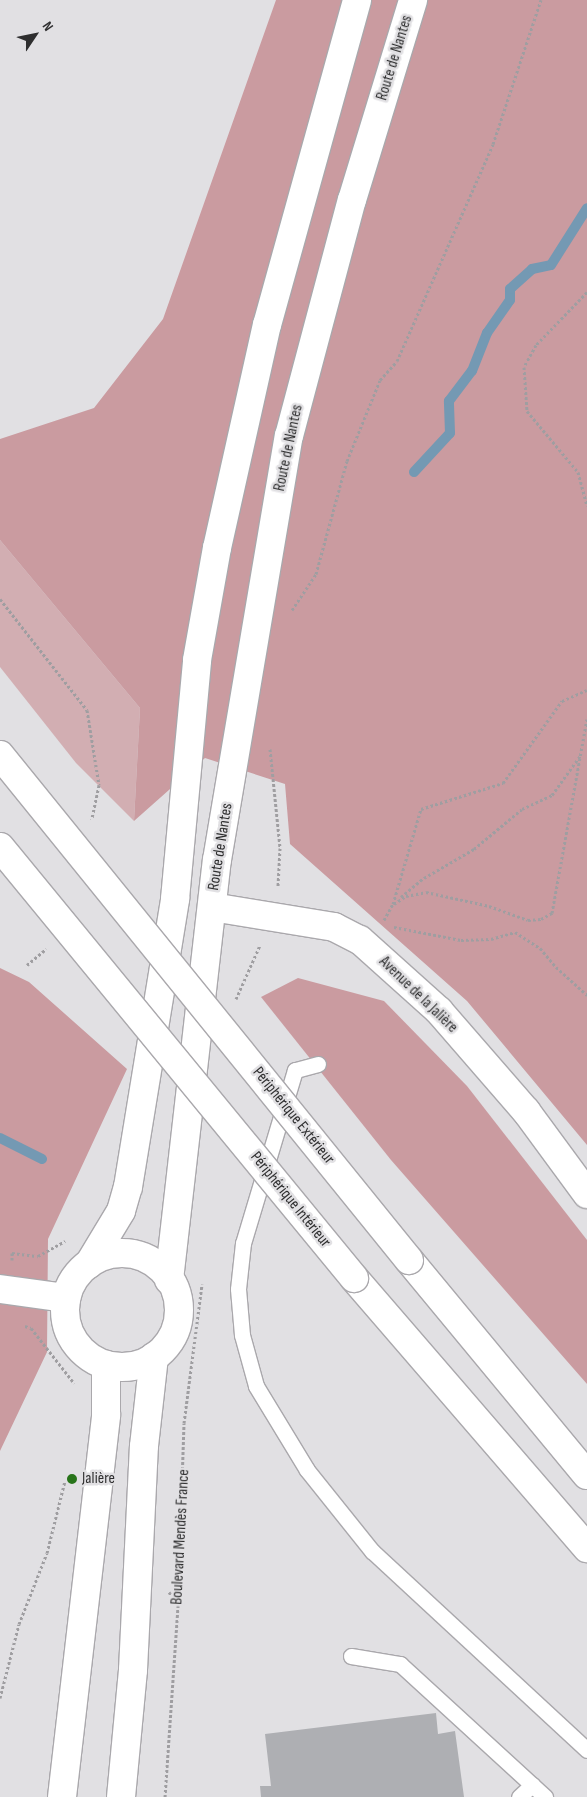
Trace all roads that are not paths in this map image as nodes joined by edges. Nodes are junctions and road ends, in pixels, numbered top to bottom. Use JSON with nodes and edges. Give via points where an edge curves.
{"nodes":[{"id":1,"x":357,"y":0,"type":"edge"},
{"id":2,"x":413,"y":0,"type":"edge"},
{"id":3,"x":0,"y":755,"type":"edge"},
{"id":4,"x":0,"y":847,"type":"edge"},
{"id":5,"x":175,"y":898,"type":"junction"},
{"id":6,"x":212,"y":907,"type":"junction"},
{"id":7,"x":318,"y":1064,"type":"dead end"},
{"id":8,"x":587,"y":1194,"type":"edge"},
{"id":9,"x":89,"y":1264,"type":"junction"},
{"id":10,"x":169,"y":1280,"type":"junction"},
{"id":11,"x":0,"y":1290,"type":"edge"},
{"id":12,"x":66,"y":1298,"type":"junction"},
{"id":13,"x":154,"y":1358,"type":"junction"},
{"id":14,"x":106,"y":1365,"type":"junction"},
{"id":15,"x":587,"y":1475,"type":"edge"},
{"id":16,"x":587,"y":1548,"type":"edge"},
{"id":17,"x":352,"y":1656,"type":"dead end"},
{"id":18,"x":587,"y":1750,"type":"edge"},
{"id":19,"x":532,"y":1785,"type":"junction"},
{"id":20,"x":62,"y":1797,"type":"edge"},
{"id":21,"x":121,"y":1797,"type":"edge"},
{"id":22,"x":520,"y":1797,"type":"edge"},
{"id":23,"x":545,"y":1797,"type":"edge"}],
"edges":[{"from":1,"to":5,"type":"main road","via":[[267,325],[217,548],[197,660]]},
{"from":2,"to":6,"type":"main road","name":"Route de Nantes","via":[[352,200],[289,436],[217,860]]},
{"from":3,"to":15,"type":"main road","name":"Périphérique Extérieur","bridge":true},
{"from":4,"to":16,"type":"main road","name":"Périphérique Intérieur","bridge":true,"via":[[354,1278]]},
{"from":5,"to":6,"type":"main road","name":"Route de Nantes"},
{"from":5,"to":9,"type":"main road","via":[[128,1187],[121,1211]]},
{"from":6,"to":8,"type":"main road","name":"Avenue de la Jalière","via":[[334,927],[360,940],[439,1011],[526,1111]]},
{"from":6,"to":10,"type":"main road","name":"Route de Nantes"},
{"from":7,"to":18,"type":"lane","via":[[295,1070],[243,1243],[238,1289],[242,1335],[256,1386],[307,1470],[372,1551]]},
{"from":9,"to":10,"type":"main road","via":[[107,1256],[126,1254],[151,1261]]},
{"from":9,"to":12,"type":"main road","via":[[74,1279]]},
{"from":10,"to":13,"type":"main road","via":[[176,1294],[178,1320],[170,1340]]},
{"from":11,"to":12,"type":"main road"},
{"from":12,"to":14,"type":"main road","via":[[65,1314],[73,1340],[88,1356]]},
{"from":13,"to":14,"type":"main road","via":[[134,1366]]},
{"from":13,"to":21,"type":"main road","via":[[144,1446],[133,1670]]},
{"from":14,"to":20,"type":"main road","via":[[106,1415]]},
{"from":17,"to":19,"type":"lane","via":[[400,1664]]},
{"from":19,"to":22,"type":"lane"},
{"from":19,"to":23,"type":"lane"}]}
